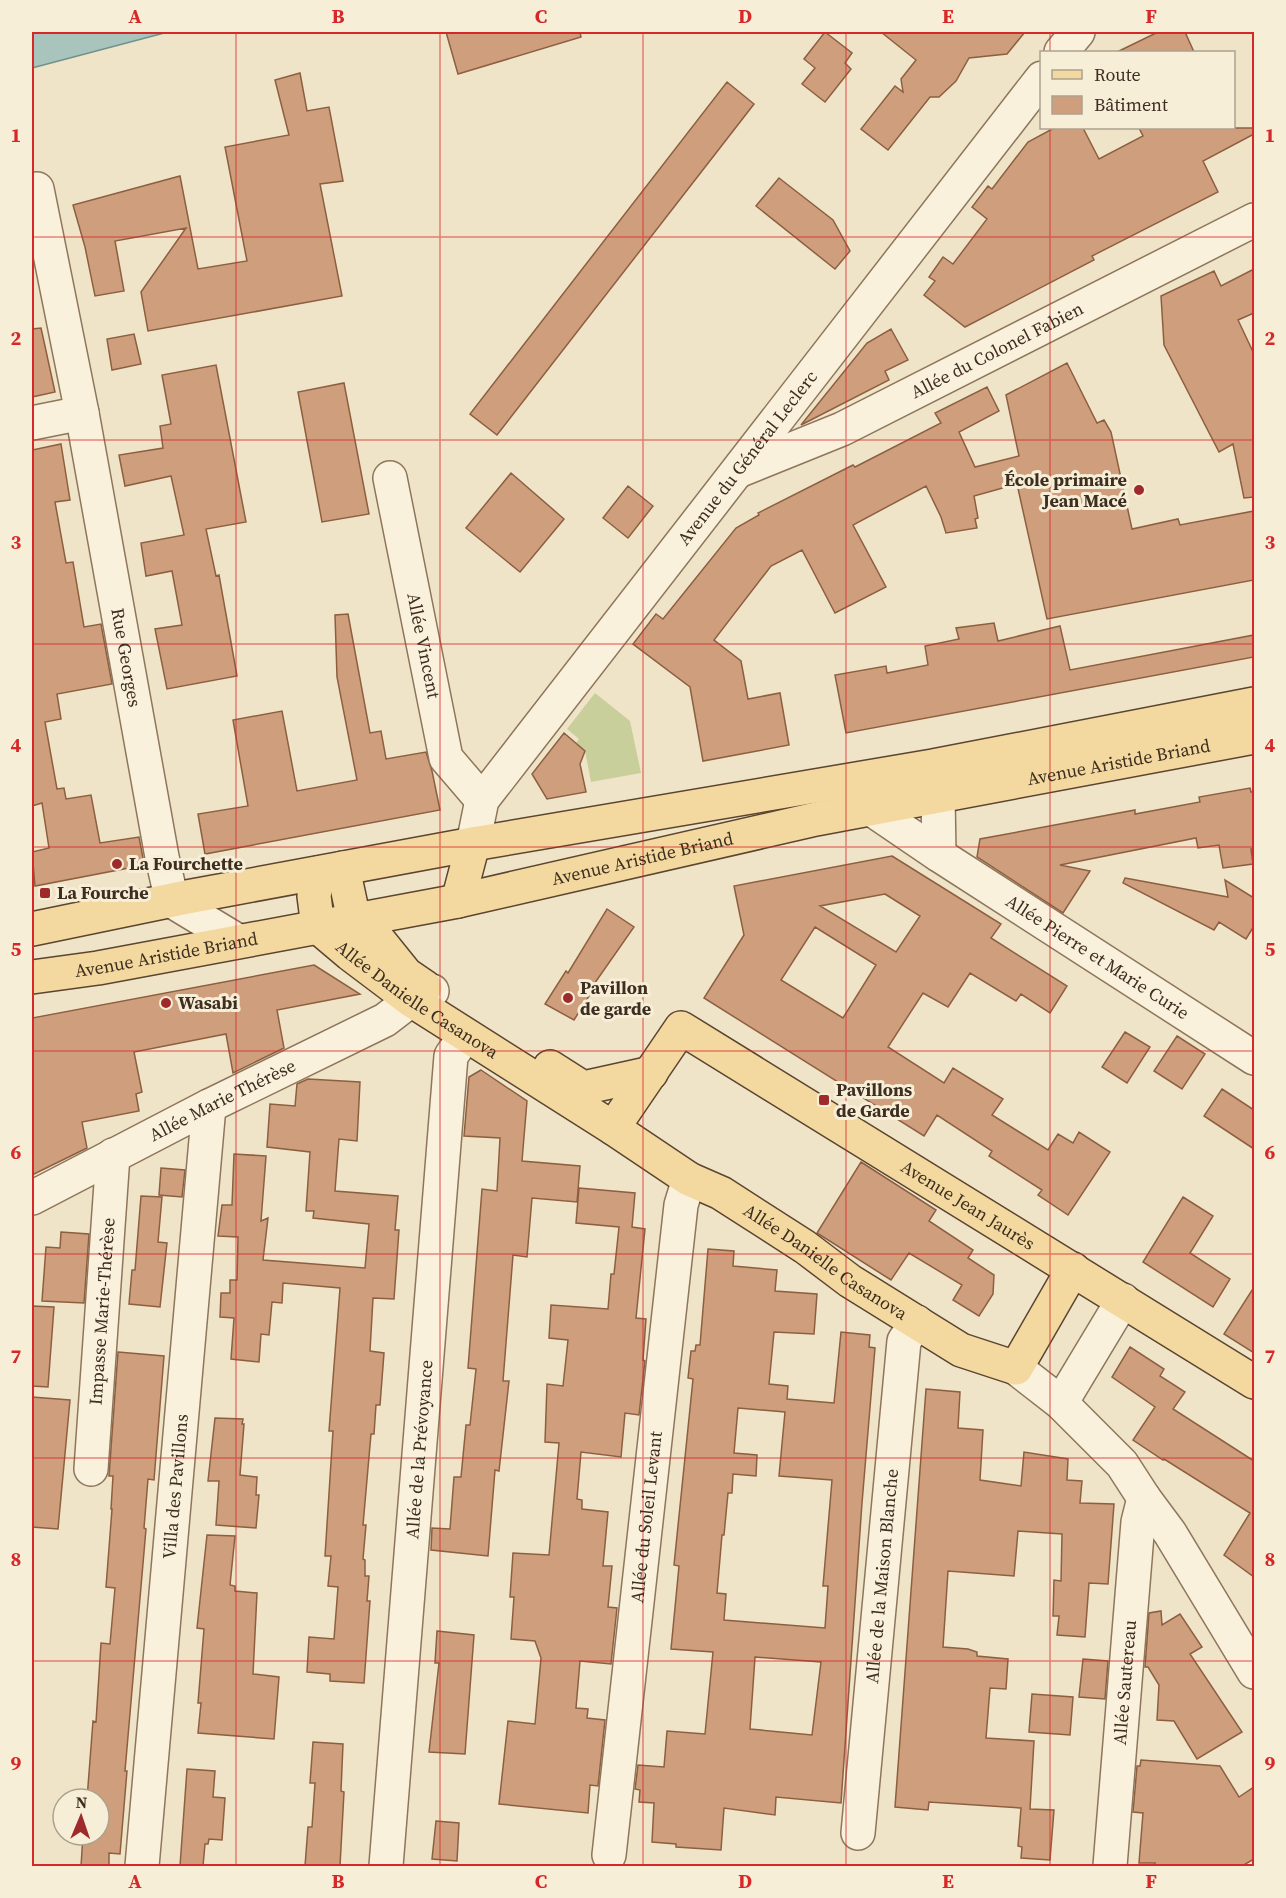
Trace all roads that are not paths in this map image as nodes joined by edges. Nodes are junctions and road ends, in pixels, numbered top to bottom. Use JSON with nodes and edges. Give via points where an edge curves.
{"nodes":[{"id":1,"x":1078,"y":32,"type":"edge"},
{"id":2,"x":1062,"y":51,"type":"edge"},
{"id":3,"x":1040,"y":79,"type":"edge"},
{"id":4,"x":37,"y":189,"type":"dead end"},
{"id":5,"x":1254,"y":220,"type":"edge"},
{"id":6,"x":82,"y":413,"type":"junction"},
{"id":7,"x":32,"y":423,"type":"edge"},
{"id":8,"x":738,"y":471,"type":"junction"},
{"id":9,"x":390,"y":478,"type":"dead end"},
{"id":10,"x":1254,"y":704,"type":"edge"},
{"id":11,"x":1254,"y":737,"type":"edge"},
{"id":12,"x":938,"y":796,"type":"junction"},
{"id":13,"x":482,"y":800,"type":"junction"},
{"id":14,"x":870,"y":808,"type":"junction"},
{"id":15,"x":473,"y":844,"type":"junction"},
{"id":16,"x":939,"y":855,"type":"junction"},
{"id":17,"x":331,"y":871,"type":"junction"},
{"id":18,"x":172,"y":901,"type":"junction"},
{"id":19,"x":458,"y":901,"type":"junction"},
{"id":20,"x":354,"y":920,"type":"junction"},
{"id":21,"x":318,"y":927,"type":"junction"},
{"id":22,"x":32,"y":929,"type":"edge"},
{"id":23,"x":238,"y":941,"type":"junction"},
{"id":24,"x":32,"y":977,"type":"edge"},
{"id":25,"x":422,"y":996,"type":"junction"},
{"id":26,"x":465,"y":1036,"type":"junction"},
{"id":27,"x":1254,"y":1058,"type":"edge"},
{"id":28,"x":651,"y":1073,"type":"junction"},
{"id":29,"x":209,"y":1106,"type":"junction"},
{"id":30,"x":613,"y":1128,"type":"junction"},
{"id":31,"x":114,"y":1155,"type":"junction"},
{"id":32,"x":689,"y":1179,"type":"junction"},
{"id":33,"x":32,"y":1198,"type":"edge"},
{"id":34,"x":1073,"y":1269,"type":"junction"},
{"id":35,"x":1123,"y":1300,"type":"junction"},
{"id":36,"x":917,"y":1322,"type":"junction"},
{"id":37,"x":1016,"y":1368,"type":"junction"},
{"id":38,"x":1254,"y":1383,"type":"edge"},
{"id":39,"x":1061,"y":1403,"type":"junction"},
{"id":40,"x":91,"y":1469,"type":"dead end"},
{"id":41,"x":1144,"y":1498,"type":"junction"},
{"id":42,"x":1254,"y":1671,"type":"edge"},
{"id":43,"x":858,"y":1833,"type":"dead end"},
{"id":44,"x":609,"y":1855,"type":"dead end"},
{"id":45,"x":142,"y":1866,"type":"edge"},
{"id":46,"x":386,"y":1866,"type":"edge"},
{"id":47,"x":1110,"y":1866,"type":"edge"}],
"edges":[{"from":1,"to":2,"type":"street"},
{"from":3,"to":8,"type":"street","name":"Avenue du Général Leclerc"},
{"from":4,"to":6,"type":"street","name":"Rue Georges"},
{"from":5,"to":8,"type":"street","name":"Allée du Colonel Fabien","via":[[842,429]]},
{"from":6,"to":7,"type":"street"},
{"from":6,"to":18,"type":"street","name":"Rue Georges"},
{"from":8,"to":13,"type":"street","name":"Avenue du Général Leclerc"},
{"from":9,"to":13,"type":"street","name":"Allée Vincent","via":[[446,758]]},
{"from":10,"to":15,"type":"main road","name":"Avenue Aristide Briand","via":[[933,766]]},
{"from":11,"to":12,"type":"main road","name":"Avenue Aristide Briand"},
{"from":12,"to":14,"type":"main road","name":"Avenue Aristide Briand"},
{"from":12,"to":16,"type":"street"},
{"from":13,"to":15,"type":"street","name":"Avenue du Général Leclerc"},
{"from":14,"to":16,"type":"street","name":"Allée Pierre et Marie Curie"},
{"from":14,"to":19,"type":"main road","name":"Avenue Aristide Briand"},
{"from":15,"to":17,"type":"main road","name":"Avenue Aristide Briand"},
{"from":15,"to":19,"type":"main road"},
{"from":16,"to":27,"type":"street","name":"Allée Pierre et Marie Curie"},
{"from":17,"to":18,"type":"main road","name":"Avenue Aristide Briand"},
{"from":17,"to":20,"type":"main road","name":"Allée Danielle Casanova"},
{"from":17,"to":21,"type":"main road","via":[[314,896]]},
{"from":18,"to":22,"type":"main road","name":"Avenue Aristide Briand"},
{"from":18,"to":23,"type":"street"},
{"from":19,"to":20,"type":"main road","name":"Avenue Aristide Briand"},
{"from":20,"to":21,"type":"main road","name":"Avenue Aristide Briand"},
{"from":20,"to":25,"type":"main road","name":"Allée Danielle Casanova","via":[[377,938]]},
{"from":21,"to":23,"type":"main road","name":"Avenue Aristide Briand"},
{"from":21,"to":25,"type":"main road","name":"Allée Danielle Casanova","via":[[350,954]]},
{"from":23,"to":24,"type":"main road","name":"Avenue Aristide Briand"},
{"from":25,"to":26,"type":"main road","name":"Allée Danielle Casanova"},
{"from":25,"to":28,"type":"main road","name":"Allée Danielle Casanova","via":[[583,1088]]},
{"from":25,"to":29,"type":"street","name":"Allée Marie Thérèse","via":[[385,1020]]},
{"from":26,"to":30,"type":"main road","name":"Allée Danielle Casanova"},
{"from":26,"to":46,"type":"street","name":"Allée de la Prévoyance","via":[[451,1056]]},
{"from":28,"to":30,"type":"main road"},
{"from":28,"to":34,"type":"main road","name":"Avenue Jean Jaurès","via":[[681,1028]]},
{"from":29,"to":31,"type":"street","name":"Allée Marie Thérèse"},
{"from":29,"to":45,"type":"street","name":"Villa des Pavillons"},
{"from":30,"to":32,"type":"main road","name":"Allée Danielle Casanova"},
{"from":31,"to":33,"type":"street","name":"Allée Marie Thérèse"},
{"from":31,"to":40,"type":"street","name":"Impasse Marie-Thérèse"},
{"from":32,"to":36,"type":"main road","name":"Allée Danielle Casanova","via":[[721,1193]]},
{"from":32,"to":44,"type":"street","name":"Allée du Soleil Levant","via":[[681,1205]]},
{"from":34,"to":35,"type":"main road","name":"Avenue Jean Jaurès"},
{"from":34,"to":37,"type":"main road"},
{"from":35,"to":38,"type":"main road","name":"Avenue Jean Jaurès"},
{"from":35,"to":39,"type":"street"},
{"from":36,"to":37,"type":"main road","name":"Allée Danielle Casanova","via":[[961,1350]]},
{"from":36,"to":43,"type":"street","name":"Allée de la Maison Blanche","via":[[904,1341]]},
{"from":37,"to":39,"type":"street","name":"Allée Danielle Casanova"},
{"from":39,"to":41,"type":"street","name":"Allée Danielle Casanova","via":[[1122,1464]]},
{"from":41,"to":42,"type":"street","name":"Allée Danielle Casanova","via":[[1170,1533]]},
{"from":41,"to":47,"type":"street","name":"Allée Sautereau","via":[[1138,1522]]}]}
